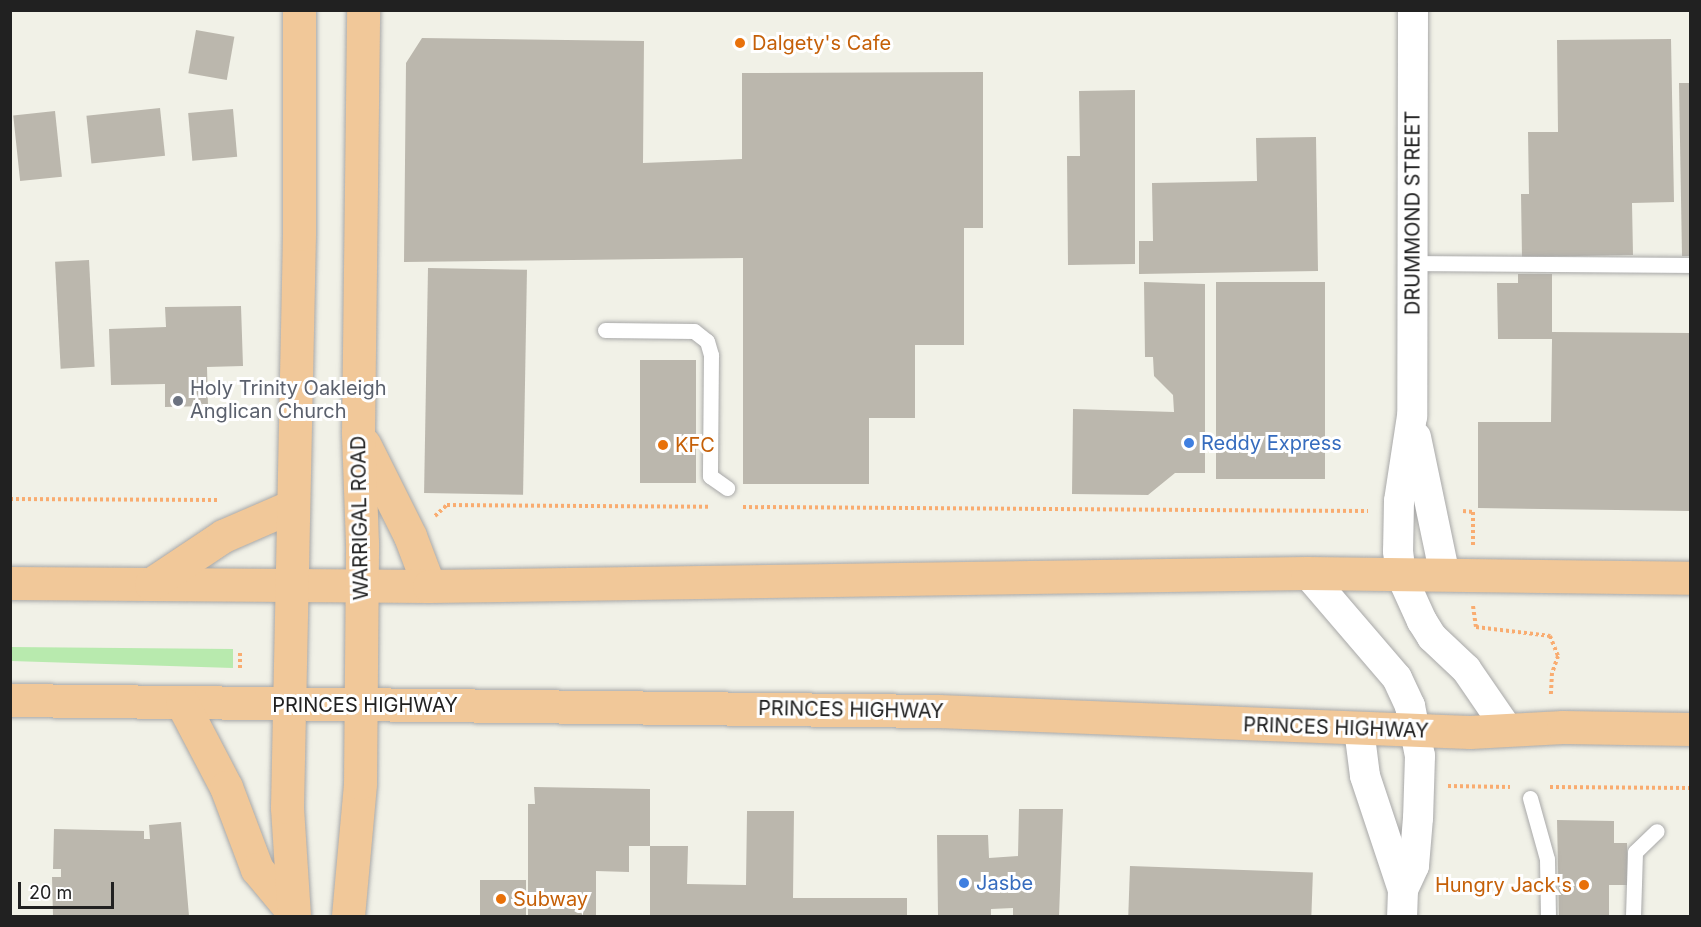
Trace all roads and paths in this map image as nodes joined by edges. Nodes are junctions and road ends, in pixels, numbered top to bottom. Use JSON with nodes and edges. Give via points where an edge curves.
{"nodes":[{"id":1,"x":299,"y":10,"type":"edge"},
{"id":2,"x":363,"y":10,"type":"edge"},
{"id":3,"x":1413,"y":10,"type":"edge"},
{"id":4,"x":1413,"y":263,"type":"junction"},
{"id":5,"x":1690,"y":265,"type":"edge"},
{"id":6,"x":605,"y":330,"type":"dead end"},
{"id":7,"x":1412,"y":416,"type":"junction"},
{"id":8,"x":358,"y":432,"type":"junction"},
{"id":9,"x":727,"y":488,"type":"dead end"},
{"id":10,"x":10,"y":499,"type":"edge"},
{"id":11,"x":228,"y":501,"type":"dead end"},
{"id":12,"x":292,"y":506,"type":"junction"},
{"id":13,"x":716,"y":507,"type":"dead end"},
{"id":14,"x":739,"y":507,"type":"dead end"},
{"id":15,"x":1398,"y":511,"type":"junction"},
{"id":16,"x":1430,"y":511,"type":"junction"},
{"id":17,"x":410,"y":536,"type":"junction"},
{"id":18,"x":1307,"y":573,"type":"junction"},
{"id":19,"x":1401,"y":575,"type":"junction"},
{"id":20,"x":1459,"y":576,"type":"junction"},
{"id":21,"x":1690,"y":578,"type":"edge"},
{"id":22,"x":10,"y":583,"type":"edge"},
{"id":23,"x":151,"y":584,"type":"junction"},
{"id":24,"x":290,"y":585,"type":"junction"},
{"id":25,"x":361,"y":585,"type":"junction"},
{"id":26,"x":429,"y":586,"type":"junction"},
{"id":27,"x":240,"y":650,"type":"dead end"},
{"id":28,"x":240,"y":668,"type":"dead end"},
{"id":29,"x":10,"y":700,"type":"edge"},
{"id":30,"x":182,"y":703,"type":"junction"},
{"id":31,"x":361,"y":704,"type":"junction"},
{"id":32,"x":289,"y":705,"type":"junction"},
{"id":33,"x":1549,"y":728,"type":"junction"},
{"id":34,"x":1359,"y":729,"type":"junction"},
{"id":35,"x":1690,"y":729,"type":"edge"},
{"id":36,"x":1508,"y":730,"type":"junction"},
{"id":37,"x":1417,"y":731,"type":"junction"},
{"id":38,"x":1419,"y":786,"type":"junction"},
{"id":39,"x":1542,"y":787,"type":"dead end"},
{"id":40,"x":1690,"y":788,"type":"edge"},
{"id":41,"x":1525,"y":792,"type":"joint"},
{"id":42,"x":1657,"y":831,"type":"dead end"},
{"id":43,"x":1403,"y":903,"type":"edge"},
{"id":44,"x":293,"y":914,"type":"edge"},
{"id":45,"x":348,"y":916,"type":"edge"},
{"id":46,"x":1548,"y":916,"type":"edge"},
{"id":47,"x":1633,"y":916,"type":"edge"}],
"edges":[{"from":1,"to":12,"type":"highway","via":[[299,234]]},
{"from":2,"to":8,"type":"highway","name":"WARRIGAL ROAD"},
{"from":3,"to":4,"type":"street","name":"DRUMMOND STREET"},
{"from":4,"to":5,"type":"lane"},
{"from":4,"to":7,"type":"street","name":"DRUMMOND STREET"},
{"from":6,"to":9,"type":"lane","via":[[694,331],[707,341],[711,355],[710,476]]},
{"from":7,"to":15,"type":"street","name":"DRUMMOND STREET"},
{"from":7,"to":16,"type":"street","name":"DRUMMOND STREET"},
{"from":8,"to":17,"type":"highway"},
{"from":8,"to":25,"type":"highway","name":"WARRIGAL ROAD"},
{"from":10,"to":11,"type":"path"},
{"from":12,"to":23,"type":"highway","via":[[223,536]]},
{"from":12,"to":24,"type":"highway"},
{"from":13,"to":17,"type":"path","via":[[447,505]]},
{"from":14,"to":15,"type":"path"},
{"from":15,"to":19,"type":"street","name":"DRUMMOND STREET","via":[[1396,538]]},
{"from":16,"to":20,"type":"street","name":"DRUMMOND STREET"},
{"from":16,"to":20,"type":"path","via":[[1473,512]]},
{"from":17,"to":26,"type":"highway"},
{"from":18,"to":19,"type":"highway"},
{"from":18,"to":26,"type":"highway"},
{"from":18,"to":37,"type":"street","via":[[1397,678]]},
{"from":19,"to":20,"type":"highway"},
{"from":19,"to":36,"type":"street","name":"DRUMMOND STREET","via":[[1432,637],[1466,669]]},
{"from":20,"to":21,"type":"highway"},
{"from":20,"to":33,"type":"path","via":[[1476,627],[1550,636],[1558,656],[1552,673]]},
{"from":22,"to":23,"type":"highway"},
{"from":23,"to":24,"type":"highway"},
{"from":24,"to":25,"type":"highway"},
{"from":24,"to":32,"type":"highway"},
{"from":25,"to":26,"type":"highway"},
{"from":25,"to":31,"type":"highway","name":"WARRIGAL ROAD"},
{"from":27,"to":28,"type":"path"},
{"from":29,"to":30,"type":"highway","name":"PRINCES HIGHWAY"},
{"from":30,"to":32,"type":"highway","name":"PRINCES HIGHWAY"},
{"from":30,"to":44,"type":"highway","via":[[226,787],[257,869]]},
{"from":31,"to":32,"type":"highway","name":"PRINCES HIGHWAY"},
{"from":31,"to":34,"type":"highway","name":"PRINCES HIGHWAY","via":[[926,711]]},
{"from":31,"to":45,"type":"highway","name":"WARRIGAL ROAD","via":[[356,854]]},
{"from":32,"to":44,"type":"highway","via":[[287,807]]},
{"from":33,"to":35,"type":"highway","name":"PRINCES HIGHWAY"},
{"from":33,"to":36,"type":"highway","name":"PRINCES HIGHWAY"},
{"from":34,"to":37,"type":"highway","name":"PRINCES HIGHWAY"},
{"from":34,"to":43,"type":"street","via":[[1365,776]]},
{"from":36,"to":37,"type":"highway","name":"PRINCES HIGHWAY"},
{"from":37,"to":38,"type":"street"},
{"from":38,"to":41,"type":"path"},
{"from":38,"to":43,"type":"street","via":[[1414,866]]},
{"from":39,"to":40,"type":"path"},
{"from":41,"to":46,"type":"lane","via":[[1547,859]]},
{"from":42,"to":47,"type":"lane","via":[[1635,852]]}]}
